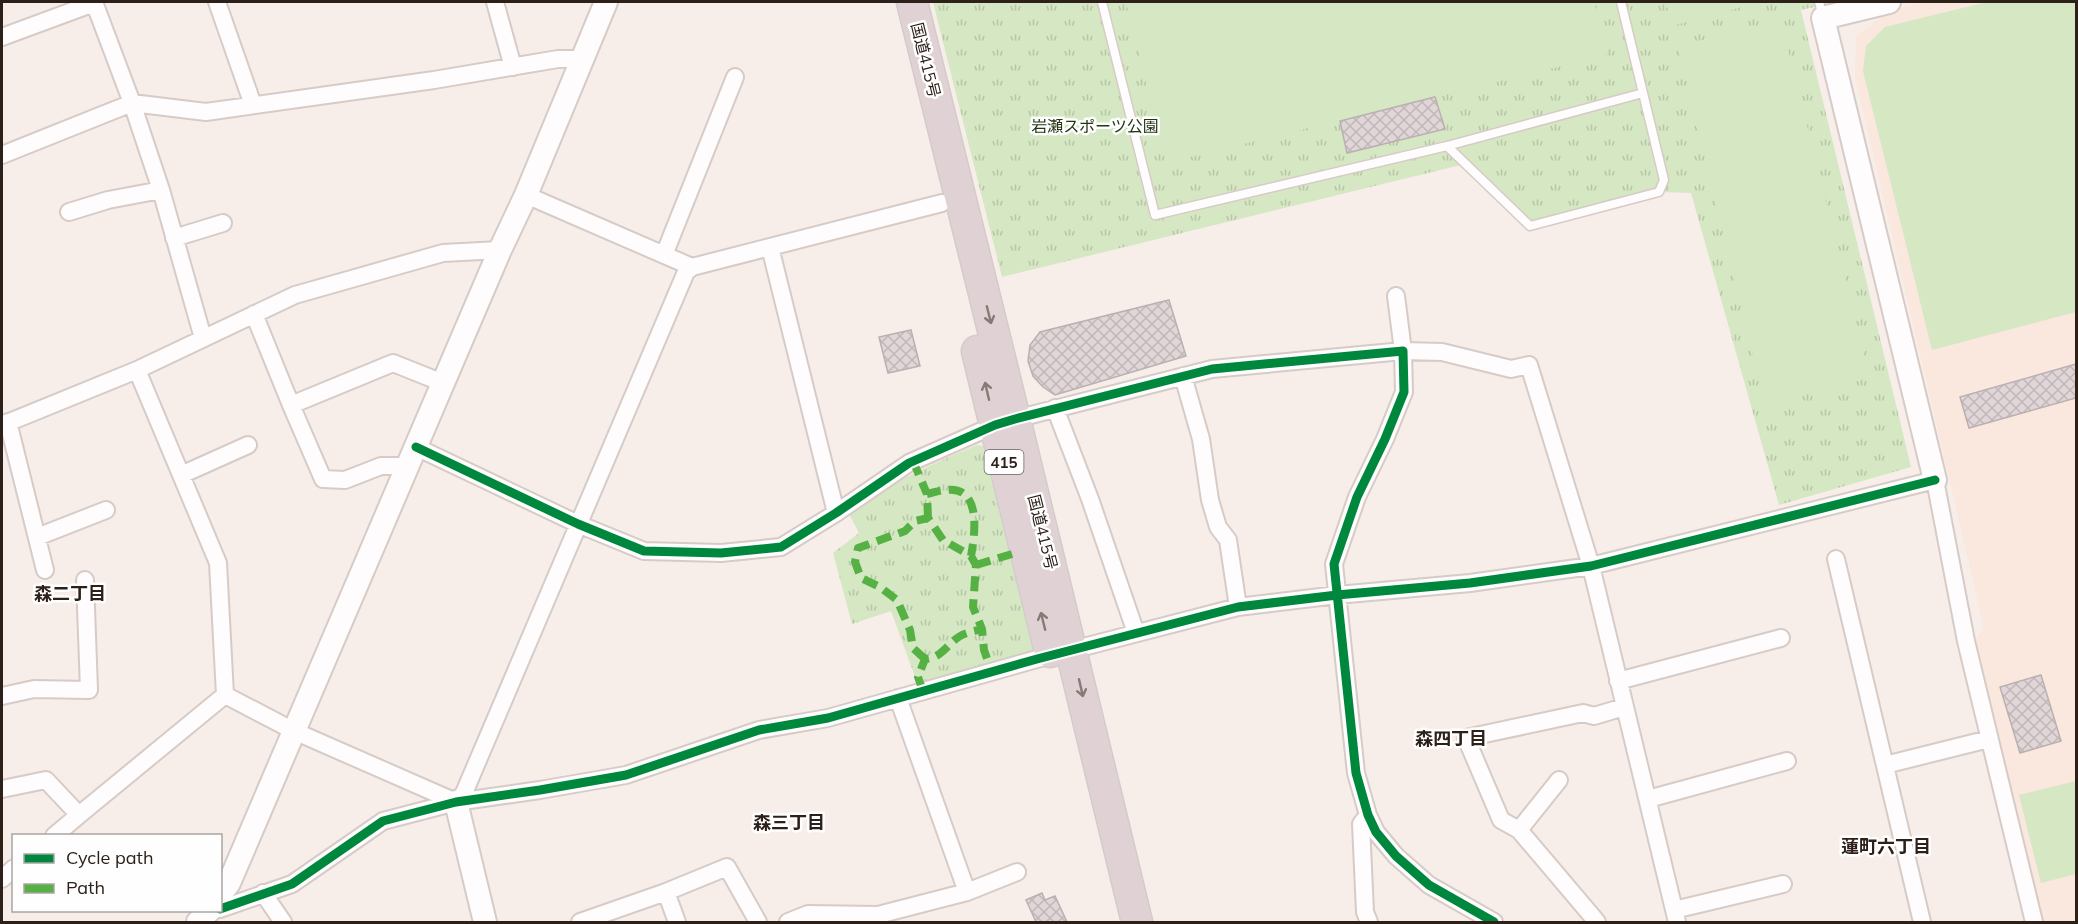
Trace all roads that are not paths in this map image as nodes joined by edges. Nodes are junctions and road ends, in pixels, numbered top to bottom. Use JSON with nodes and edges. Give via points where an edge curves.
{"nodes":[{"id":1,"x":94,"y":2,"type":"edge"},
{"id":2,"x":217,"y":2,"type":"edge"},
{"id":3,"x":495,"y":2,"type":"edge"},
{"id":4,"x":606,"y":2,"type":"edge"},
{"id":5,"x":892,"y":2,"type":"edge"},
{"id":6,"x":912,"y":2,"type":"edge"},
{"id":7,"x":1102,"y":2,"type":"edge"},
{"id":8,"x":1621,"y":2,"type":"edge"},
{"id":9,"x":1889,"y":2,"type":"edge"},
{"id":10,"x":1821,"y":10,"type":"edge"},
{"id":11,"x":2,"y":37,"type":"edge"},
{"id":12,"x":582,"y":59,"type":"junction"},
{"id":13,"x":513,"y":67,"type":"junction"},
{"id":14,"x":735,"y":77,"type":"dead end"},
{"id":15,"x":1643,"y":93,"type":"junction"},
{"id":16,"x":132,"y":103,"type":"junction"},
{"id":17,"x":252,"y":105,"type":"junction"},
{"id":18,"x":1447,"y":146,"type":"junction"},
{"id":19,"x":2,"y":155,"type":"edge"},
{"id":20,"x":161,"y":190,"type":"junction"},
{"id":21,"x":526,"y":195,"type":"junction"},
{"id":22,"x":942,"y":202,"type":"junction"},
{"id":23,"x":69,"y":212,"type":"dead end"},
{"id":24,"x":224,"y":223,"type":"dead end"},
{"id":25,"x":174,"y":238,"type":"junction"},
{"id":26,"x":770,"y":247,"type":"junction"},
{"id":27,"x":500,"y":250,"type":"junction"},
{"id":28,"x":663,"y":255,"type":"junction"},
{"id":29,"x":692,"y":267,"type":"junction"},
{"id":30,"x":1396,"y":296,"type":"dead end"},
{"id":31,"x":255,"y":314,"type":"junction"},
{"id":32,"x":202,"y":338,"type":"junction"},
{"id":33,"x":1403,"y":351,"type":"junction"},
{"id":34,"x":137,"y":370,"type":"junction"},
{"id":35,"x":1183,"y":376,"type":"junction"},
{"id":36,"x":443,"y":383,"type":"junction"},
{"id":37,"x":291,"y":405,"type":"junction"},
{"id":38,"x":1055,"y":408,"type":"junction"},
{"id":39,"x":1005,"y":422,"type":"junction"},
{"id":40,"x":5,"y":424,"type":"edge"},
{"id":41,"x":248,"y":445,"type":"dead end"},
{"id":42,"x":412,"y":457,"type":"junction"},
{"id":43,"x":181,"y":475,"type":"junction"},
{"id":44,"x":1935,"y":480,"type":"junction"},
{"id":45,"x":106,"y":510,"type":"dead end"},
{"id":46,"x":836,"y":513,"type":"junction"},
{"id":47,"x":578,"y":524,"type":"junction"},
{"id":48,"x":37,"y":537,"type":"junction"},
{"id":49,"x":1836,"y":559,"type":"dead end"},
{"id":50,"x":1591,"y":566,"type":"junction"},
{"id":51,"x":45,"y":570,"type":"dead end"},
{"id":52,"x":85,"y":580,"type":"dead end"},
{"id":53,"x":1336,"y":595,"type":"junction"},
{"id":54,"x":1239,"y":607,"type":"junction"},
{"id":55,"x":1136,"y":633,"type":"junction"},
{"id":56,"x":1781,"y":638,"type":"dead end"},
{"id":57,"x":1061,"y":653,"type":"junction"},
{"id":58,"x":1618,"y":681,"type":"junction"},
{"id":59,"x":225,"y":695,"type":"junction"},
{"id":60,"x":2,"y":696,"type":"edge"},
{"id":61,"x":898,"y":698,"type":"junction"},
{"id":62,"x":1624,"y":707,"type":"junction"},
{"id":63,"x":294,"y":731,"type":"junction"},
{"id":64,"x":1989,"y":739,"type":"junction"},
{"id":65,"x":1787,"y":761,"type":"dead end"},
{"id":66,"x":1885,"y":765,"type":"junction"},
{"id":67,"x":1559,"y":780,"type":"dead end"},
{"id":68,"x":2,"y":789,"type":"edge"},
{"id":69,"x":1648,"y":799,"type":"junction"},
{"id":70,"x":456,"y":802,"type":"junction"},
{"id":71,"x":79,"y":815,"type":"junction"},
{"id":72,"x":1368,"y":815,"type":"junction"},
{"id":73,"x":1519,"y":830,"type":"junction"},
{"id":74,"x":56,"y":834,"type":"edge"},
{"id":75,"x":1017,"y":872,"type":"dead end"},
{"id":76,"x":1783,"y":884,"type":"dead end"},
{"id":77,"x":666,"y":892,"type":"junction"},
{"id":78,"x":967,"y":892,"type":"junction"},
{"id":79,"x":222,"y":893,"type":"edge"},
{"id":80,"x":263,"y":893,"type":"junction"},
{"id":81,"x":222,"y":909,"type":"edge"},
{"id":82,"x":1675,"y":916,"type":"edge"},
{"id":83,"x":283,"y":922,"type":"edge"},
{"id":84,"x":485,"y":922,"type":"edge"},
{"id":85,"x":580,"y":922,"type":"edge"},
{"id":86,"x":677,"y":922,"type":"edge"},
{"id":87,"x":759,"y":922,"type":"edge"},
{"id":88,"x":788,"y":922,"type":"edge"},
{"id":89,"x":1117,"y":922,"type":"edge"},
{"id":90,"x":1137,"y":922,"type":"edge"},
{"id":91,"x":1369,"y":922,"type":"edge"},
{"id":92,"x":1494,"y":922,"type":"edge"},
{"id":93,"x":1597,"y":922,"type":"edge"},
{"id":94,"x":1922,"y":922,"type":"edge"},
{"id":95,"x":2034,"y":922,"type":"edge"}],
"edges":[{"from":1,"to":11,"type":"street"},
{"from":1,"to":16,"type":"street"},
{"from":2,"to":17,"type":"street"},
{"from":3,"to":13,"type":"street"},
{"from":4,"to":12,"type":"street"},
{"from":5,"to":22,"type":"highway","name":"国道415号","number":"415"},
{"from":6,"to":39,"type":"highway","name":"国道415号","number":"415","one_way":true},
{"from":7,"to":18,"type":"lane","via":[[1155,215]]},
{"from":8,"to":15,"type":"lane"},
{"from":9,"to":10,"type":"street"},
{"from":10,"to":44,"type":"street"},
{"from":12,"to":13,"type":"street"},
{"from":12,"to":21,"type":"street"},
{"from":13,"to":17,"type":"street"},
{"from":14,"to":28,"type":"street"},
{"from":15,"to":18,"type":"lane"},
{"from":15,"to":18,"type":"lane","via":[[1664,180],[1659,192],[1651,195],[1530,226]]},
{"from":16,"to":17,"type":"street","via":[[206,112]]},
{"from":16,"to":19,"type":"street"},
{"from":16,"to":20,"type":"street"},
{"from":20,"to":23,"type":"street"},
{"from":20,"to":25,"type":"street"},
{"from":21,"to":27,"type":"street"},
{"from":21,"to":28,"type":"street"},
{"from":22,"to":26,"type":"street"},
{"from":39,"to":22,"type":"highway","name":"国道415号","number":"415","one_way":true},
{"from":24,"to":25,"type":"street"},
{"from":25,"to":32,"type":"street"},
{"from":26,"to":29,"type":"street"},
{"from":26,"to":46,"type":"street"},
{"from":27,"to":31,"type":"street","via":[[443,253],[295,295]]},
{"from":27,"to":36,"type":"street"},
{"from":28,"to":29,"type":"street"},
{"from":29,"to":47,"type":"street","via":[[686,272]]},
{"from":30,"to":33,"type":"street"},
{"from":31,"to":32,"type":"street"},
{"from":31,"to":37,"type":"street"},
{"from":32,"to":34,"type":"street"},
{"from":33,"to":35,"type":"street","via":[[1212,369]]},
{"from":33,"to":50,"type":"street","via":[[1442,352],[1511,369],[1529,365]]},
{"from":33,"to":53,"type":"street","via":[[1404,392],[1357,497],[1334,564]]},
{"from":34,"to":40,"type":"street"},
{"from":34,"to":43,"type":"street"},
{"from":35,"to":38,"type":"street"},
{"from":35,"to":54,"type":"street","via":[[1201,439],[1210,500],[1218,527],[1228,540]]},
{"from":36,"to":37,"type":"street","via":[[393,363]]},
{"from":36,"to":42,"type":"street"},
{"from":37,"to":42,"type":"street","via":[[323,479],[345,480]]},
{"from":38,"to":39,"type":"street"},
{"from":38,"to":55,"type":"street"},
{"from":39,"to":46,"type":"street","via":[[909,463]]},
{"from":39,"to":57,"type":"highway","name":"国道415号","number":"415"},
{"from":40,"to":48,"type":"street"},
{"from":41,"to":43,"type":"street"},
{"from":42,"to":47,"type":"street"},
{"from":42,"to":63,"type":"street"},
{"from":43,"to":59,"type":"street","via":[[218,563]]},
{"from":44,"to":50,"type":"street"},
{"from":44,"to":64,"type":"street"},
{"from":45,"to":48,"type":"street"},
{"from":46,"to":47,"type":"street","via":[[782,547],[721,553],[644,551]]},
{"from":47,"to":70,"type":"street","via":[[464,793]]},
{"from":48,"to":51,"type":"street"},
{"from":49,"to":66,"type":"street"},
{"from":50,"to":53,"type":"street","via":[[1470,583]]},
{"from":50,"to":58,"type":"street"},
{"from":52,"to":60,"type":"street","via":[[89,690],[34,689]]},
{"from":53,"to":54,"type":"street"},
{"from":53,"to":72,"type":"street","via":[[1356,773]]},
{"from":54,"to":55,"type":"street"},
{"from":55,"to":57,"type":"street"},
{"from":56,"to":58,"type":"street"},
{"from":57,"to":61,"type":"street"},
{"from":57,"to":89,"type":"highway","name":"国道415号","number":"415"},
{"from":57,"to":90,"type":"highway","name":"国道415号","number":"415","one_way":true},
{"from":58,"to":62,"type":"street"},
{"from":59,"to":63,"type":"street"},
{"from":59,"to":71,"type":"street"},
{"from":61,"to":70,"type":"street","via":[[828,718],[759,730],[626,775]]},
{"from":61,"to":78,"type":"street"},
{"from":62,"to":69,"type":"street"},
{"from":62,"to":73,"type":"street","via":[[1594,716],[1583,713],[1466,738],[1501,820]]},
{"from":63,"to":70,"type":"street"},
{"from":63,"to":79,"type":"street"},
{"from":64,"to":66,"type":"street"},
{"from":64,"to":95,"type":"street"},
{"from":65,"to":69,"type":"street"},
{"from":66,"to":94,"type":"street"},
{"from":67,"to":73,"type":"street"},
{"from":68,"to":71,"type":"street","via":[[46,780]]},
{"from":69,"to":82,"type":"street"},
{"from":70,"to":80,"type":"street","via":[[383,821],[292,884]]},
{"from":70,"to":84,"type":"street"},
{"from":71,"to":74,"type":"street"},
{"from":72,"to":91,"type":"street","via":[[1361,825],[1365,912]]},
{"from":72,"to":92,"type":"street","via":[[1396,856],[1429,885]]},
{"from":73,"to":93,"type":"street"},
{"from":75,"to":78,"type":"street"},
{"from":76,"to":82,"type":"street"},
{"from":77,"to":85,"type":"street"},
{"from":77,"to":86,"type":"street"},
{"from":77,"to":87,"type":"street","via":[[727,867]]},
{"from":78,"to":88,"type":"street","via":[[878,915],[808,914]]},
{"from":80,"to":81,"type":"street"},
{"from":80,"to":83,"type":"street"}]}
